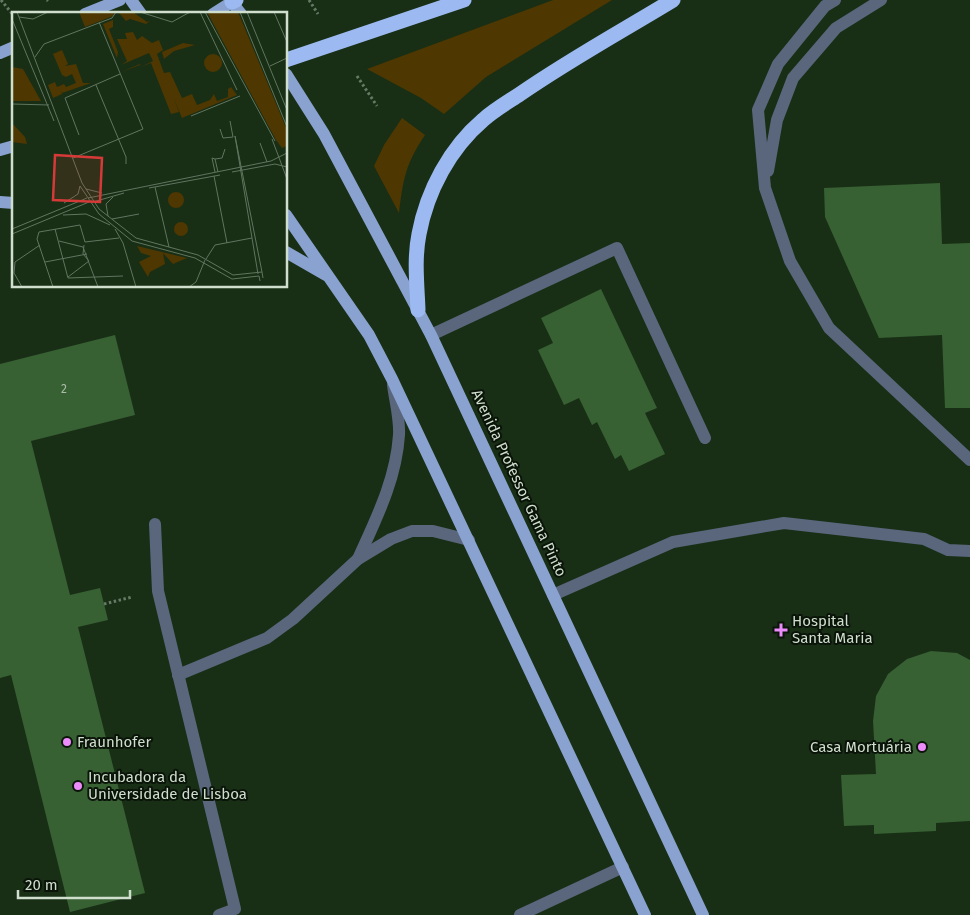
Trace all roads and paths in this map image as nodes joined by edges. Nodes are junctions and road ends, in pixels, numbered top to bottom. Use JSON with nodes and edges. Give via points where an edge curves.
{"nodes":[{"id":1,"x":1,"y":0,"type":"edge"},
{"id":2,"x":120,"y":0,"type":"edge"},
{"id":3,"x":131,"y":0,"type":"edge"},
{"id":4,"x":309,"y":0,"type":"edge"},
{"id":5,"x":464,"y":0,"type":"edge"},
{"id":6,"x":673,"y":0,"type":"edge"},
{"id":7,"x":835,"y":0,"type":"edge"},
{"id":8,"x":881,"y":0,"type":"edge"},
{"id":9,"x":235,"y":4,"type":"edge"},
{"id":10,"x":90,"y":12,"type":"edge"},
{"id":11,"x":140,"y":12,"type":"edge"},
{"id":12,"x":217,"y":12,"type":"edge"},
{"id":13,"x":12,"y":14,"type":"edge"},
{"id":14,"x":318,"y":14,"type":"dead end"},
{"id":15,"x":12,"y":48,"type":"edge"},
{"id":16,"x":0,"y":53,"type":"edge"},
{"id":17,"x":288,"y":59,"type":"edge"},
{"id":18,"x":357,"y":76,"type":"dead end"},
{"id":19,"x":288,"y":77,"type":"edge"},
{"id":20,"x":377,"y":106,"type":"dead end"},
{"id":21,"x":765,"y":188,"type":"junction"},
{"id":22,"x":288,"y":218,"type":"edge"},
{"id":23,"x":288,"y":253,"type":"edge"},
{"id":24,"x":331,"y":278,"type":"junction"},
{"id":25,"x":418,"y":310,"type":"junction"},
{"id":26,"x":431,"y":335,"type":"junction"},
{"id":27,"x":392,"y":379,"type":"junction"},
{"id":28,"x":705,"y":438,"type":"dead end"},
{"id":29,"x":970,"y":460,"type":"edge"},
{"id":30,"x":155,"y":524,"type":"dead end"},
{"id":31,"x":469,"y":540,"type":"junction"},
{"id":32,"x":970,"y":551,"type":"edge"},
{"id":33,"x":358,"y":559,"type":"junction"},
{"id":34,"x":553,"y":595,"type":"junction"},
{"id":35,"x":178,"y":676,"type":"junction"},
{"id":36,"x":622,"y":867,"type":"junction"},
{"id":37,"x":219,"y":915,"type":"edge"},
{"id":38,"x":520,"y":915,"type":"edge"},
{"id":39,"x":645,"y":915,"type":"edge"},
{"id":40,"x":703,"y":915,"type":"edge"}],
"edges":[{"from":1,"to":13,"type":"path"},
{"from":2,"to":10,"type":"main road"},
{"from":3,"to":11,"type":"main road"},
{"from":4,"to":14,"type":"path"},
{"from":5,"to":17,"type":"highway"},
{"from":6,"to":25,"type":"highway","via":[[544,77],[484,119],[463,140],[442,170],[427,203],[419,233],[416,254]]},
{"from":7,"to":21,"type":"street","via":[[825,6],[778,64],[758,110]]},
{"from":8,"to":21,"type":"street","via":[[836,28],[793,78],[777,120]]},
{"from":9,"to":12,"type":"main road"},
{"from":15,"to":16,"type":"main road"},
{"from":18,"to":20,"type":"path"},
{"from":19,"to":25,"type":"main road","name":"Avenida Professor Gama Pinto","via":[[324,134]]},
{"from":21,"to":29,"type":"street","via":[[790,261],[829,328]]},
{"from":22,"to":24,"type":"main road"},
{"from":23,"to":24,"type":"main road"},
{"from":24,"to":27,"type":"main road","via":[[369,335]]},
{"from":25,"to":26,"type":"main road","name":"Avenida Professor Gama Pinto"},
{"from":26,"to":28,"type":"street","via":[[617,248]]},
{"from":26,"to":34,"type":"main road","name":"Avenida Professor Gama Pinto"},
{"from":27,"to":31,"type":"main road"},
{"from":27,"to":33,"type":"street","via":[[399,433],[396,461],[388,491]]},
{"from":30,"to":35,"type":"street","via":[[158,590]]},
{"from":31,"to":33,"type":"street","via":[[433,531],[412,531],[391,539]]},
{"from":31,"to":36,"type":"main road"},
{"from":32,"to":34,"type":"street","via":[[948,550],[924,539],[784,523],[673,542]]},
{"from":33,"to":35,"type":"street","via":[[294,619],[268,638]]},
{"from":34,"to":40,"type":"main road","name":"Avenida Professor Gama Pinto"},
{"from":35,"to":37,"type":"street","via":[[234,909]]},
{"from":36,"to":38,"type":"street"},
{"from":36,"to":39,"type":"main road"}]}
